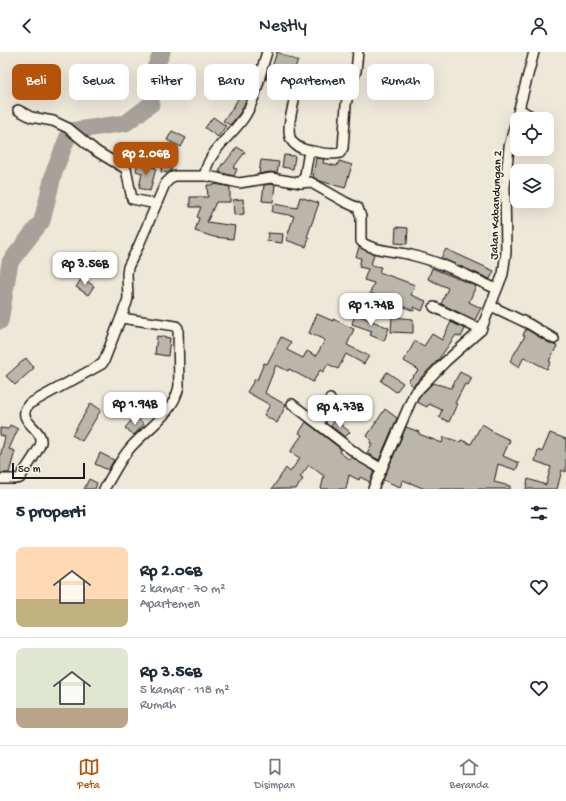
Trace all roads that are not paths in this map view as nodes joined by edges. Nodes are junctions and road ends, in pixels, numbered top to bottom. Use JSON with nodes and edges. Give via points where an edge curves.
{"nodes":[{"id":1,"x":267,"y":52,"type":"edge"},
{"id":2,"x":358,"y":52,"type":"edge"},
{"id":3,"x":534,"y":52,"type":"edge"},
{"id":4,"x":294,"y":100,"type":"dead end"},
{"id":5,"x":519,"y":109,"type":"junction"},
{"id":6,"x":18,"y":110,"type":"dead end"},
{"id":7,"x":525,"y":112,"type":"edge"},
{"id":8,"x":310,"y":151,"type":"junction"},
{"id":9,"x":208,"y":176,"type":"junction"},
{"id":10,"x":301,"y":183,"type":"junction"},
{"id":11,"x":156,"y":204,"type":"junction"},
{"id":12,"x":497,"y":289,"type":"junction"},
{"id":13,"x":491,"y":306,"type":"junction"},
{"id":14,"x":434,"y":307,"type":"dead end"},
{"id":15,"x":121,"y":318,"type":"junction"},
{"id":16,"x":481,"y":330,"type":"junction"},
{"id":17,"x":554,"y":339,"type":"dead end"},
{"id":18,"x":330,"y":399,"type":"dead end"},
{"id":19,"x":292,"y":404,"type":"dead end"},
{"id":20,"x":319,"y":424,"type":"junction"},
{"id":21,"x":382,"y":469,"type":"junction"},
{"id":22,"x":0,"y":479,"type":"edge"},
{"id":23,"x":104,"y":489,"type":"edge"},
{"id":24,"x":373,"y":489,"type":"edge"}],
"edges":[{"from":1,"to":9,"type":"street","via":[[254,98],[231,135],[217,148],[205,173]]},
{"from":2,"to":8,"type":"street","via":[[356,72],[346,104],[343,148],[340,153],[334,154]]},
{"from":3,"to":5,"type":"street","name":"Jalan Kabandungan 2"},
{"from":4,"to":8,"type":"street","via":[[290,140],[298,148]]},
{"from":5,"to":7,"type":"street"},
{"from":5,"to":12,"type":"street","name":"Jalan Kabandungan 2","via":[[509,147],[505,187],[506,252],[503,274]]},
{"from":6,"to":11,"type":"street","via":[[31,117],[53,121],[71,130],[96,151],[126,169],[132,199]]},
{"from":8,"to":10,"type":"street"},
{"from":9,"to":10,"type":"street","via":[[239,183],[272,178]]},
{"from":9,"to":11,"type":"street","via":[[172,177],[165,184]]},
{"from":10,"to":12,"type":"street","via":[[310,182],[358,208],[362,217],[361,241],[364,244],[434,261]]},
{"from":11,"to":15,"type":"street","via":[[128,267],[128,298]]},
{"from":12,"to":13,"type":"street","name":"Jalan Kabandungan 2"},
{"from":13,"to":16,"type":"street","name":"Jalan Kabandungan 2"},
{"from":13,"to":17,"type":"street"},
{"from":14,"to":16,"type":"street"},
{"from":15,"to":22,"type":"street","via":[[102,364],[26,406],[25,418],[40,436],[41,444],[20,478]]},
{"from":15,"to":23,"type":"street","via":[[178,328],[178,386],[177,394],[166,412],[131,447]]},
{"from":16,"to":21,"type":"street","name":"Jalan Kabandungan 2","via":[[414,394]]},
{"from":18,"to":20,"type":"street"},
{"from":19,"to":20,"type":"street"},
{"from":20,"to":21,"type":"street","via":[[361,457]]},
{"from":21,"to":24,"type":"street","name":"Jalan Kabandungan 2"}]}
